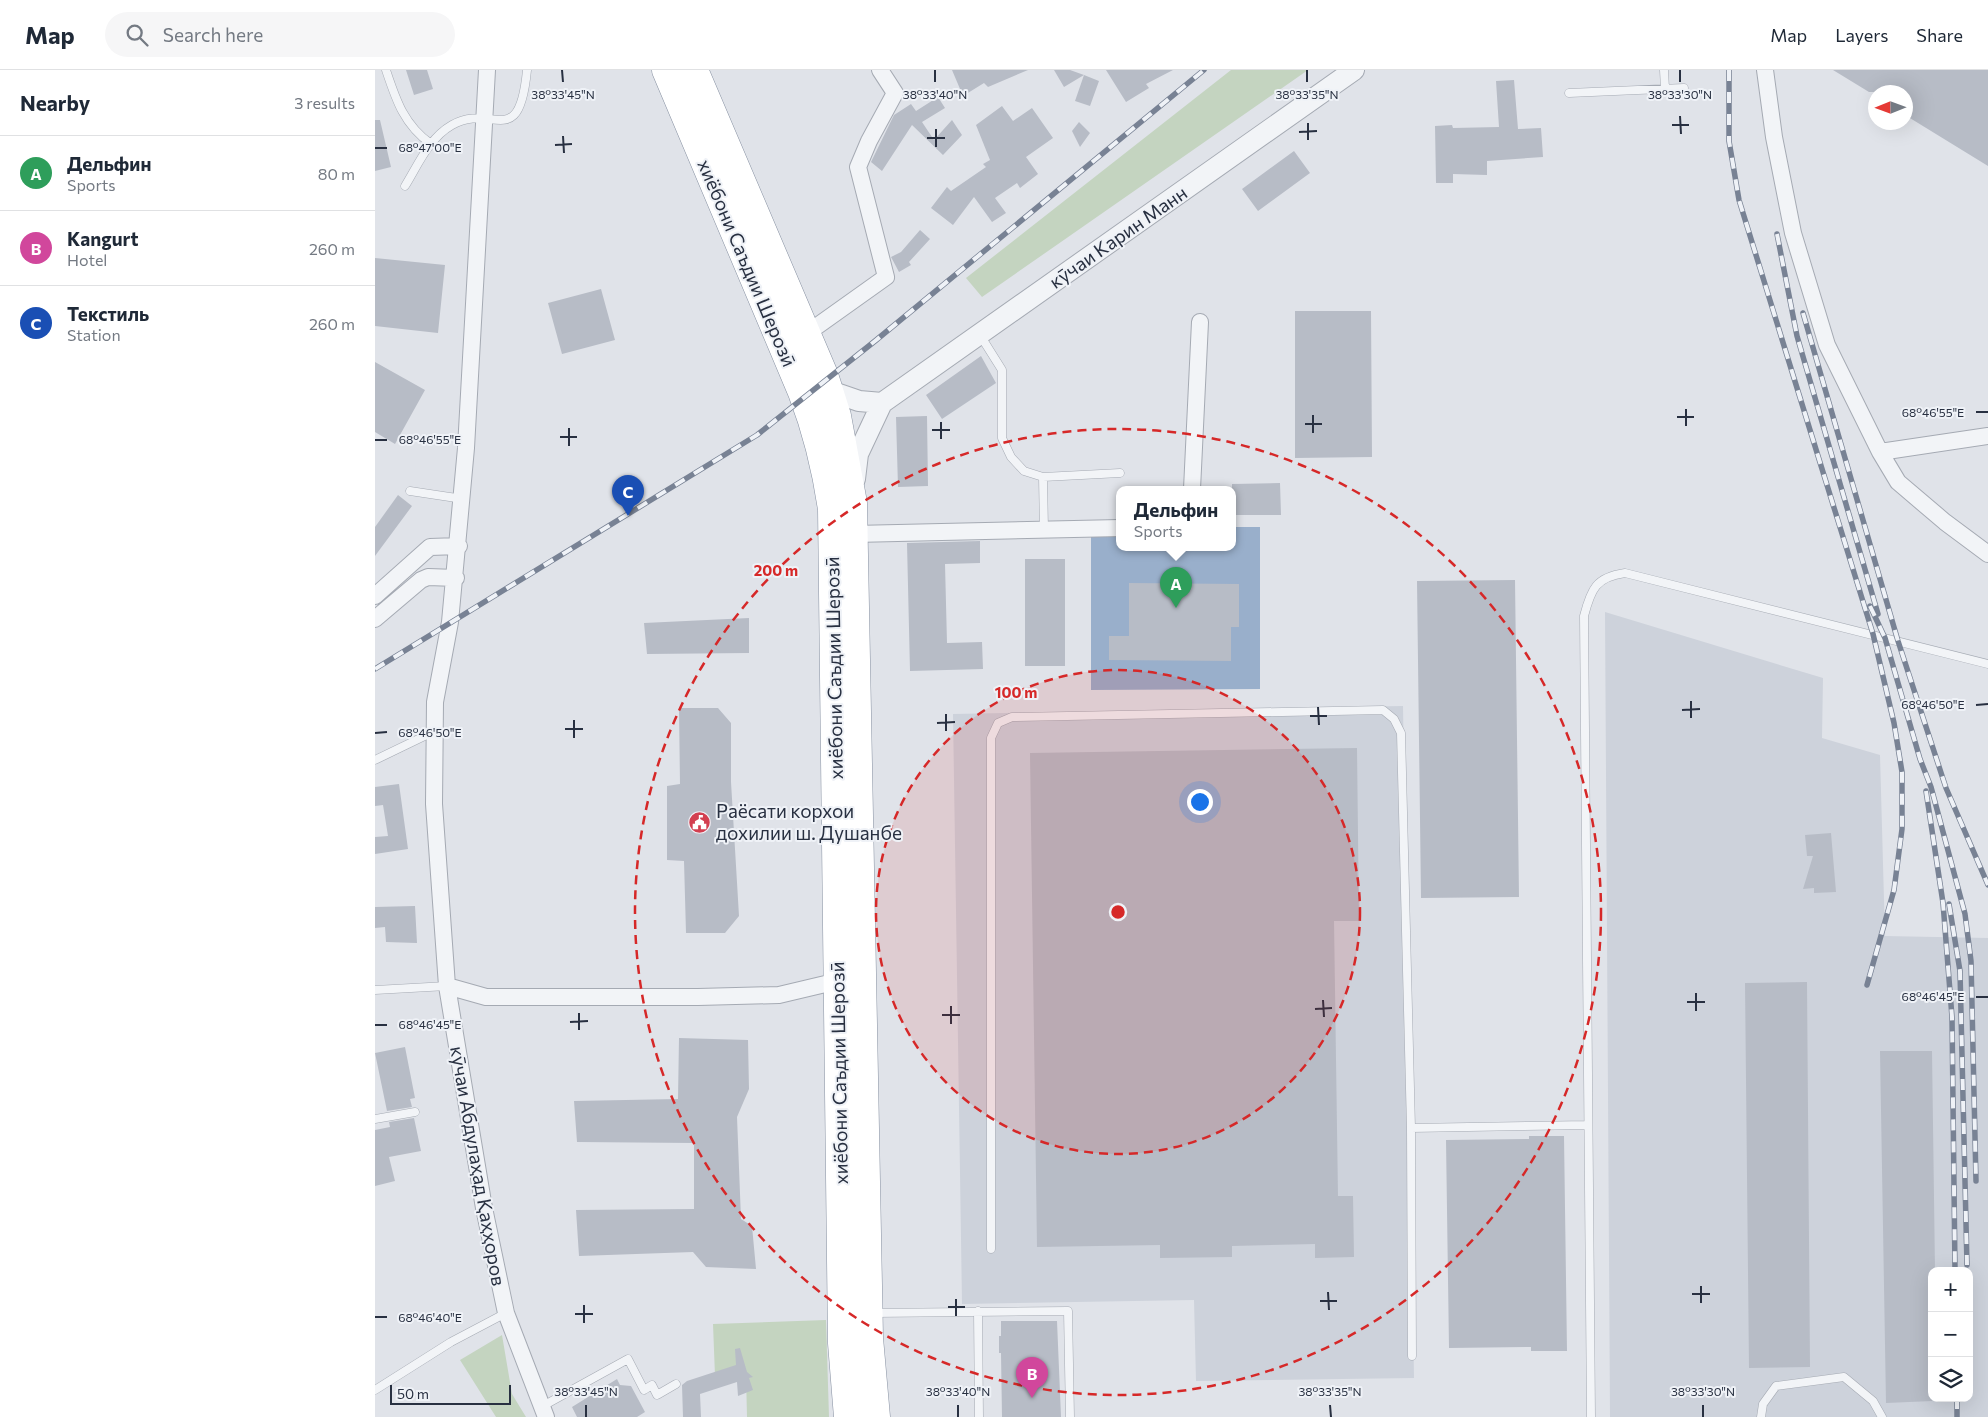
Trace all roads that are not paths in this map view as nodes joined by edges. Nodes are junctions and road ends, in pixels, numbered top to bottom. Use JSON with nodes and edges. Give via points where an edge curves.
{"nodes":[{"id":1,"x":386,"y":70,"type":"edge"},
{"id":2,"x":487,"y":70,"type":"edge"},
{"id":3,"x":527,"y":70,"type":"edge"},
{"id":4,"x":666,"y":70,"type":"edge"},
{"id":5,"x":693,"y":70,"type":"edge"},
{"id":6,"x":880,"y":70,"type":"edge"},
{"id":7,"x":1354,"y":70,"type":"edge"},
{"id":8,"x":1664,"y":70,"type":"edge"},
{"id":9,"x":1765,"y":70,"type":"edge"},
{"id":10,"x":1684,"y":88,"type":"dead end"},
{"id":11,"x":1665,"y":89,"type":"junction"},
{"id":12,"x":1569,"y":93,"type":"dead end"},
{"id":13,"x":485,"y":120,"type":"junction"},
{"id":14,"x":431,"y":144,"type":"junction"},
{"id":15,"x":405,"y":186,"type":"dead end"},
{"id":16,"x":1200,"y":322,"type":"dead end"},
{"id":17,"x":806,"y":334,"type":"junction"},
{"id":18,"x":980,"y":334,"type":"junction"},
{"id":19,"x":830,"y":391,"type":"junction"},
{"id":20,"x":882,"y":403,"type":"junction"},
{"id":21,"x":1988,"y":436,"type":"edge"},
{"id":22,"x":1880,"y":452,"type":"junction"},
{"id":23,"x":1120,"y":473,"type":"dead end"},
{"id":24,"x":1043,"y":478,"type":"junction"},
{"id":25,"x":1192,"y":486,"type":"edge"},
{"id":26,"x":410,"y":491,"type":"dead end"},
{"id":27,"x":463,"y":499,"type":"junction"},
{"id":28,"x":853,"y":503,"type":"junction"},
{"id":29,"x":1116,"y":528,"type":"edge"},
{"id":30,"x":1044,"y":530,"type":"junction"},
{"id":31,"x":854,"y":534,"type":"junction"},
{"id":32,"x":459,"y":546,"type":"junction"},
{"id":33,"x":1988,"y":554,"type":"edge"},
{"id":34,"x":456,"y":578,"type":"junction"},
{"id":35,"x":375,"y":596,"type":"edge"},
{"id":36,"x":375,"y":619,"type":"edge"},
{"id":37,"x":1988,"y":664,"type":"edge"},
{"id":38,"x":435,"y":731,"type":"junction"},
{"id":39,"x":375,"y":760,"type":"edge"},
{"id":40,"x":838,"y":981,"type":"junction"},
{"id":41,"x":447,"y":986,"type":"junction"},
{"id":42,"x":375,"y":990,"type":"edge"},
{"id":43,"x":415,"y":1112,"type":"dead end"},
{"id":44,"x":375,"y":1119,"type":"edge"},
{"id":45,"x":1588,"y":1125,"type":"junction"},
{"id":46,"x":1411,"y":1128,"type":"junction"},
{"id":47,"x":991,"y":1248,"type":"dead end"},
{"id":48,"x":978,"y":1311,"type":"junction"},
{"id":49,"x":506,"y":1313,"type":"junction"},
{"id":50,"x":869,"y":1313,"type":"junction"},
{"id":51,"x":1412,"y":1356,"type":"dead end"},
{"id":52,"x":676,"y":1384,"type":"dead end"},
{"id":53,"x":375,"y":1390,"type":"edge"},
{"id":54,"x":544,"y":1412,"type":"edge"},
{"id":55,"x":848,"y":1417,"type":"edge"},
{"id":56,"x":876,"y":1417,"type":"edge"},
{"id":57,"x":979,"y":1417,"type":"edge"},
{"id":58,"x":1069,"y":1417,"type":"edge"},
{"id":59,"x":1591,"y":1417,"type":"edge"},
{"id":60,"x":1761,"y":1417,"type":"edge"},
{"id":61,"x":1882,"y":1417,"type":"edge"}],
"edges":[{"from":1,"to":14,"type":"lane","via":[[402,114]]},
{"from":2,"to":13,"type":"street","name":"кӯчаи Абдулаҳад Қаҳҳоров"},
{"from":3,"to":13,"type":"lane","via":[[523,100],[518,111],[506,120]]},
{"from":4,"to":40,"type":"highway","name":"хиёбони Саъдии Шерозӣ","via":[[802,392],[827,472],[832,509]]},
{"from":5,"to":17,"type":"highway","name":"хиёбони Саъдии Шерозӣ"},
{"from":6,"to":17,"type":"street","via":[[895,93],[858,167],[886,277]]},
{"from":7,"to":18,"type":"street","name":"кӯчаи Карин Манн"},
{"from":8,"to":11,"type":"lane"},
{"from":9,"to":22,"type":"street","via":[[1793,233],[1827,345]]},
{"from":10,"to":11,"type":"lane"},
{"from":11,"to":12,"type":"lane"},
{"from":13,"to":14,"type":"lane","via":[[458,122],[441,132]]},
{"from":13,"to":27,"type":"street","name":"кӯчаи Абдулаҳад Қаҳҳоров"},
{"from":14,"to":15,"type":"lane"},
{"from":16,"to":25,"type":"street"},
{"from":17,"to":19,"type":"highway","name":"хиёбони Саъдии Шерозӣ"},
{"from":18,"to":20,"type":"street","name":"кӯчаи Карин Манн"},
{"from":18,"to":24,"type":"lane","via":[[1002,370],[1002,438],[1011,457],[1024,471]]},
{"from":19,"to":20,"type":"street","via":[[859,401]]},
{"from":19,"to":28,"type":"highway","name":"хиёбони Саъдии Шерозӣ"},
{"from":20,"to":28,"type":"street","name":"кӯчаи Карин Манн","via":[[857,454]]},
{"from":21,"to":22,"type":"street"},
{"from":22,"to":33,"type":"street","via":[[1898,482]]},
{"from":23,"to":24,"type":"lane"},
{"from":24,"to":30,"type":"lane"},
{"from":26,"to":27,"type":"lane"},
{"from":27,"to":32,"type":"street","name":"кӯчаи Абдулаҳад Қаҳҳоров"},
{"from":28,"to":31,"type":"highway","name":"хиёбони Саъдии Шерозӣ"},
{"from":29,"to":30,"type":"street"},
{"from":30,"to":31,"type":"street"},
{"from":31,"to":50,"type":"highway","name":"хиёбони Саъдии Шерозӣ"},
{"from":32,"to":34,"type":"street","name":"кӯчаи Абдулаҳад Қаҳҳоров"},
{"from":32,"to":35,"type":"street","via":[[430,547]]},
{"from":34,"to":36,"type":"street","via":[[421,580]]},
{"from":34,"to":38,"type":"street","name":"кӯчаи Абдулаҳад Қаҳҳоров","via":[[435,702]]},
{"from":37,"to":45,"type":"lane","via":[[1625,573],[1607,575],[1589,594],[1584,616]]},
{"from":38,"to":39,"type":"lane"},
{"from":38,"to":41,"type":"street","name":"кӯчаи Абдулаҳад Қаҳҳоров","via":[[433,804]]},
{"from":40,"to":41,"type":"street","via":[[779,995],[698,997],[486,996]]},
{"from":40,"to":55,"type":"highway","name":"хиёбони Саъдии Шерозӣ","via":[[843,1343]]},
{"from":41,"to":42,"type":"lane"},
{"from":41,"to":49,"type":"street","name":"кӯчаи Абдулаҳад Қаҳҳоров","via":[[484,1208]]},
{"from":43,"to":44,"type":"lane"},
{"from":45,"to":46,"type":"lane"},
{"from":45,"to":59,"type":"lane"},
{"from":46,"to":47,"type":"lane","via":[[1401,733],[1394,718],[1383,710],[1012,717],[999,723],[991,738]]},
{"from":46,"to":51,"type":"lane"},
{"from":48,"to":50,"type":"lane"},
{"from":48,"to":57,"type":"lane"},
{"from":48,"to":58,"type":"lane","via":[[1069,1311]]},
{"from":49,"to":53,"type":"lane","via":[[451,1342]]},
{"from":49,"to":54,"type":"street","name":"кӯчаи Абдулаҳад Қаҳҳоров"},
{"from":50,"to":56,"type":"highway","name":"хиёбони Саъдии Шерозӣ"},
{"from":52,"to":54,"type":"lane","via":[[657,1395],[652,1386],[644,1390],[628,1359]]},
{"from":60,"to":61,"type":"lane","via":[[1763,1404],[1776,1386],[1844,1378],[1873,1400]]}]}
